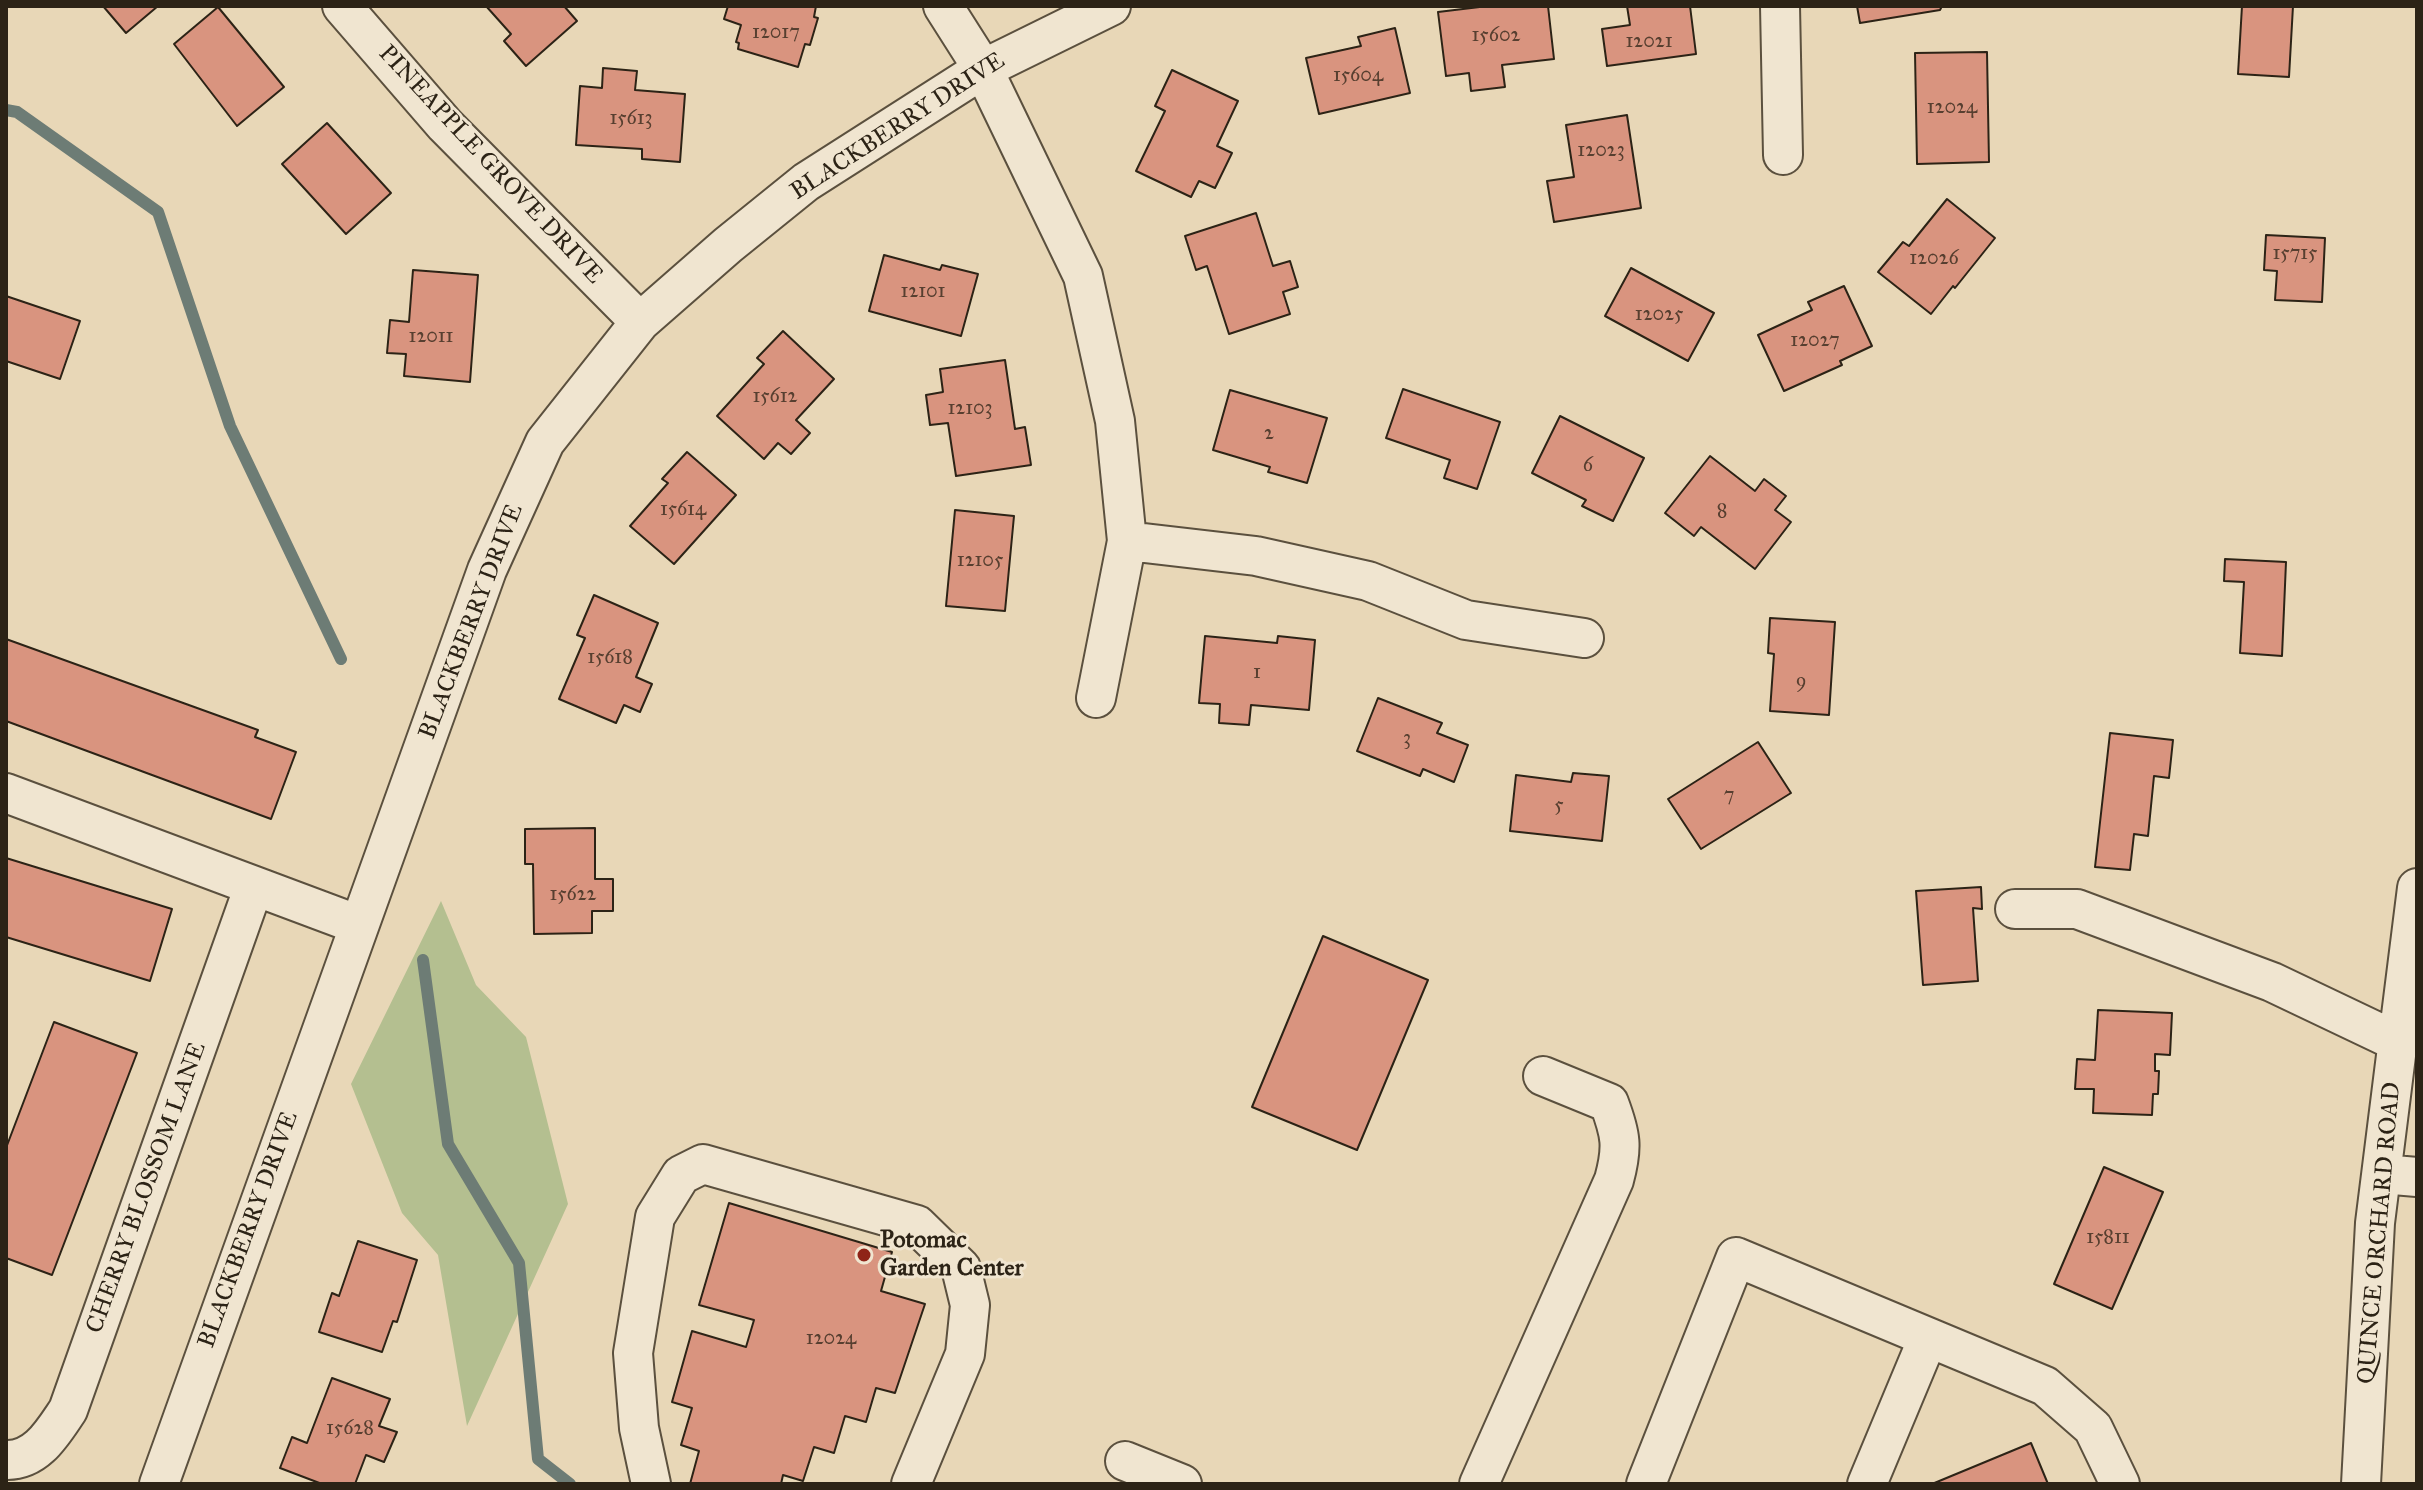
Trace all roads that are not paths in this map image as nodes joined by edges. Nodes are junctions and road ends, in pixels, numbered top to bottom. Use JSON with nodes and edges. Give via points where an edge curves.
{"nodes":[{"id":1,"x":342,"y":6,"type":"edge"},
{"id":2,"x":943,"y":6,"type":"edge"},
{"id":3,"x":1111,"y":6,"type":"edge"},
{"id":4,"x":1780,"y":6,"type":"edge"},
{"id":5,"x":983,"y":69,"type":"junction"},
{"id":6,"x":1783,"y":155,"type":"dead end"},
{"id":7,"x":640,"y":322,"type":"junction"},
{"id":8,"x":1127,"y":541,"type":"junction"},
{"id":9,"x":1584,"y":638,"type":"dead end"},
{"id":10,"x":1096,"y":698,"type":"dead end"},
{"id":11,"x":6,"y":793,"type":"edge"},
{"id":12,"x":254,"y":886,"type":"junction"},
{"id":13,"x":2417,"y":888,"type":"edge"},
{"id":14,"x":2015,"y":909,"type":"dead end"},
{"id":15,"x":359,"y":925,"type":"junction"},
{"id":16,"x":2398,"y":1042,"type":"junction"},
{"id":17,"x":1543,"y":1076,"type":"dead end"},
{"id":18,"x":2400,"y":1176,"type":"edge"},
{"id":19,"x":1928,"y":1338,"type":"junction"},
{"id":20,"x":6,"y":1460,"type":"edge"},
{"id":21,"x":1125,"y":1461,"type":"dead end"},
{"id":22,"x":159,"y":1484,"type":"edge"},
{"id":23,"x":651,"y":1484,"type":"edge"},
{"id":24,"x":911,"y":1484,"type":"edge"},
{"id":25,"x":1182,"y":1484,"type":"edge"},
{"id":26,"x":1479,"y":1484,"type":"edge"},
{"id":27,"x":1646,"y":1484,"type":"edge"},
{"id":28,"x":1867,"y":1484,"type":"edge"},
{"id":29,"x":2120,"y":1484,"type":"edge"},
{"id":30,"x":2361,"y":1484,"type":"edge"}],
"edges":[{"from":1,"to":7,"type":"street","name":"PINEAPPLE GROVE DRIVE","via":[[445,125]]},
{"from":2,"to":5,"type":"street"},
{"from":3,"to":5,"type":"street","name":"BLACKBERRY DRIVE"},
{"from":4,"to":6,"type":"street"},
{"from":5,"to":7,"type":"street","name":"BLACKBERRY DRIVE","via":[[806,182]]},
{"from":5,"to":8,"type":"street","via":[[1083,276],[1115,421]]},
{"from":7,"to":15,"type":"street","name":"BLACKBERRY DRIVE","via":[[545,442],[487,570]]},
{"from":8,"to":9,"type":"street","via":[[1256,556],[1368,581],[1466,620]]},
{"from":8,"to":10,"type":"street"},
{"from":11,"to":12,"type":"street"},
{"from":12,"to":15,"type":"street"},
{"from":12,"to":20,"type":"street","name":"CHERRY BLOSSOM LANE","via":[[68,1410],[45,1445]]},
{"from":13,"to":16,"type":"street","name":"QUINCE ORCHARD ROAD"},
{"from":14,"to":16,"type":"street","via":[[2077,909],[2272,982]]},
{"from":15,"to":22,"type":"street","name":"BLACKBERRY DRIVE"},
{"from":16,"to":18,"type":"street","name":"QUINCE ORCHARD ROAD"},
{"from":17,"to":26,"type":"street","via":[[1609,1103],[1622,1152]]},
{"from":18,"to":30,"type":"street","name":"QUINCE ORCHARD ROAD","via":[[2375,1223]]},
{"from":19,"to":27,"type":"street","via":[[1736,1257]]},
{"from":19,"to":28,"type":"street"},
{"from":19,"to":29,"type":"street","via":[[2045,1386],[2093,1428]]},
{"from":21,"to":25,"type":"street"},
{"from":23,"to":24,"type":"street","via":[[639,1428],[633,1353],[655,1217],[681,1175],[703,1164],[917,1225],[961,1268],[970,1305],[965,1354]]}]}
